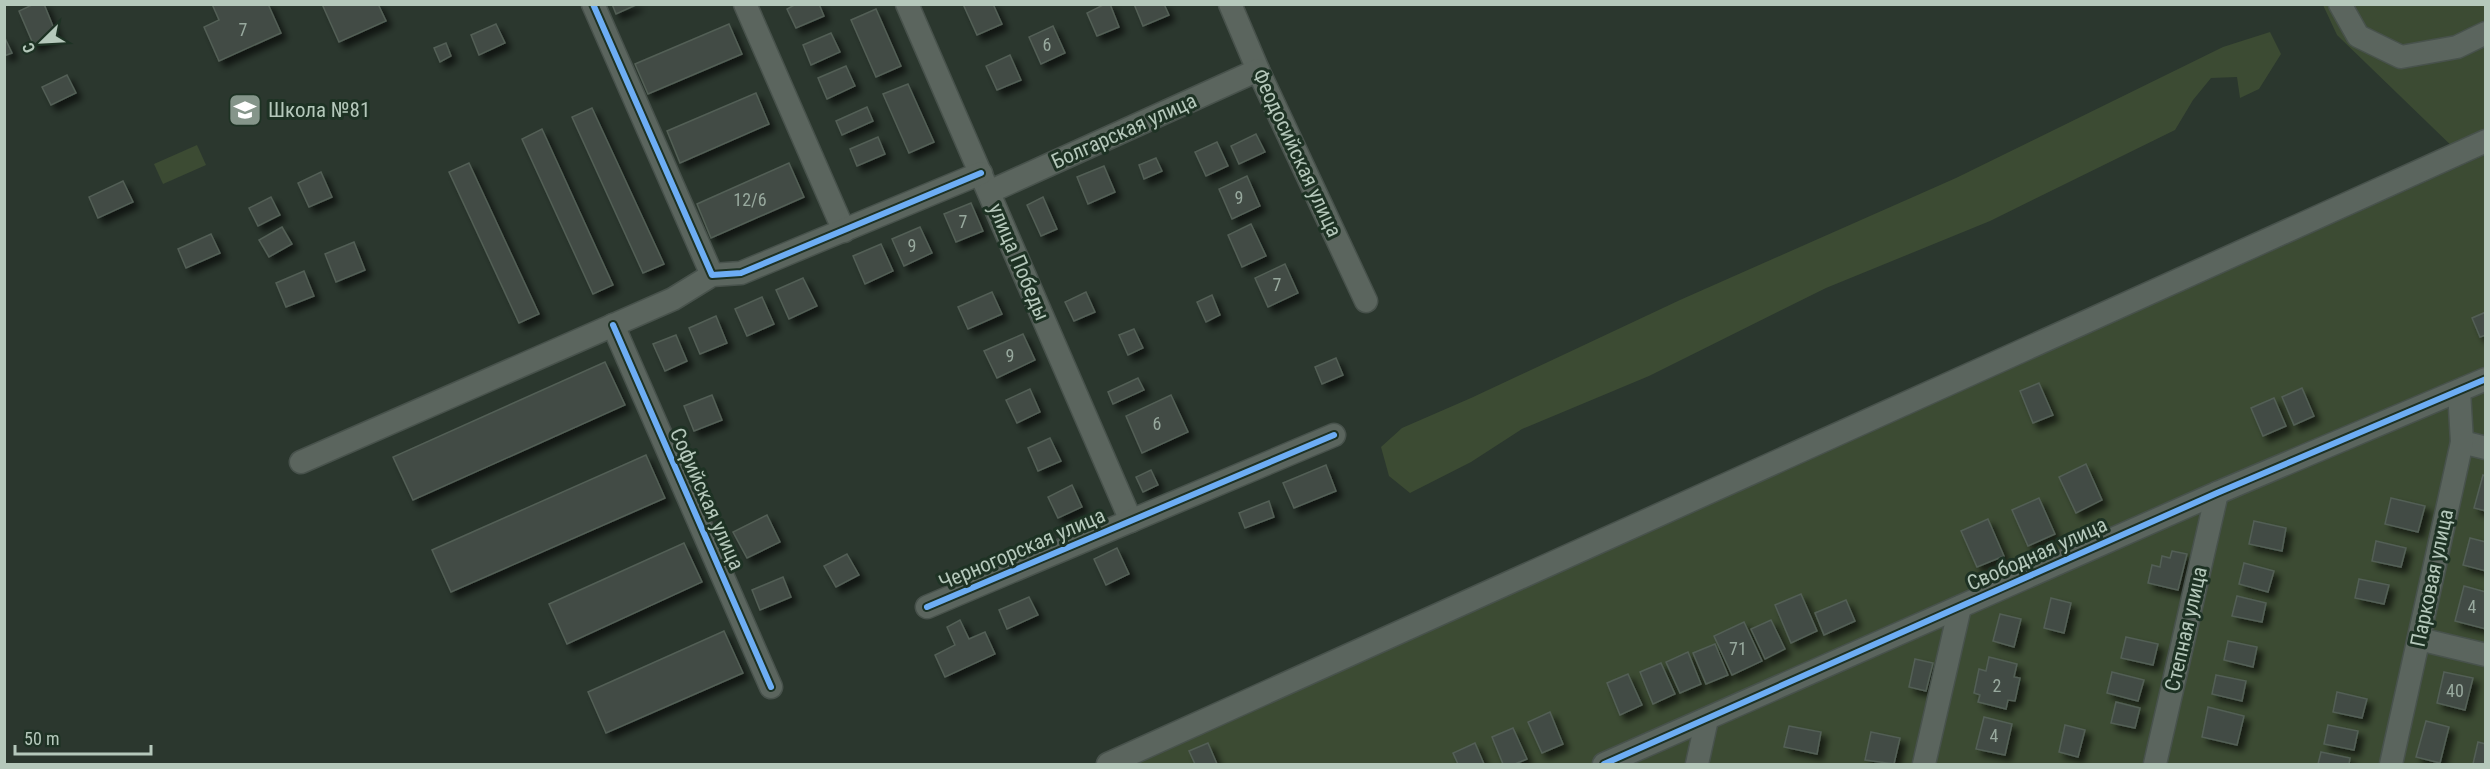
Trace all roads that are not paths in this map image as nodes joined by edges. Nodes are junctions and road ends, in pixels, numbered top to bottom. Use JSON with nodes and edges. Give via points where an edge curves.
{"nodes":[{"id":1,"x":593,"y":4,"type":"edge"},
{"id":2,"x":745,"y":4,"type":"edge"},
{"id":3,"x":907,"y":4,"type":"edge"},
{"id":4,"x":1230,"y":4,"type":"edge"},
{"id":5,"x":2340,"y":4,"type":"edge"},
{"id":6,"x":2486,"y":33,"type":"edge"},
{"id":7,"x":1258,"y":70,"type":"junction"},
{"id":8,"x":2486,"y":141,"type":"edge"},
{"id":9,"x":985,"y":183,"type":"junction"},
{"id":10,"x":844,"y":231,"type":"junction"},
{"id":11,"x":712,"y":275,"type":"junction"},
{"id":12,"x":1366,"y":301,"type":"dead end"},
{"id":13,"x":613,"y":325,"type":"junction"},
{"id":14,"x":2486,"y":379,"type":"edge"},
{"id":15,"x":2459,"y":391,"type":"junction"},
{"id":16,"x":1334,"y":435,"type":"dead end"},
{"id":17,"x":2462,"y":442,"type":"junction"},
{"id":18,"x":2486,"y":448,"type":"edge"},
{"id":19,"x":301,"y":462,"type":"dead end"},
{"id":20,"x":2217,"y":493,"type":"junction"},
{"id":21,"x":1131,"y":521,"type":"junction"},
{"id":22,"x":1960,"y":607,"type":"junction"},
{"id":23,"x":927,"y":608,"type":"dead end"},
{"id":24,"x":2419,"y":639,"type":"junction"},
{"id":25,"x":2486,"y":655,"type":"edge"},
{"id":26,"x":771,"y":687,"type":"dead end"},
{"id":27,"x":1707,"y":718,"type":"junction"},
{"id":28,"x":1108,"y":765,"type":"edge"},
{"id":29,"x":1604,"y":765,"type":"edge"},
{"id":30,"x":1697,"y":765,"type":"edge"},
{"id":31,"x":1924,"y":765,"type":"edge"},
{"id":32,"x":2155,"y":765,"type":"edge"},
{"id":33,"x":2391,"y":765,"type":"edge"}],
"edges":[{"from":1,"to":11,"type":"street"},
{"from":2,"to":10,"type":"street"},
{"from":3,"to":9,"type":"street","name":"улица Победы"},
{"from":4,"to":7,"type":"street","name":"Феодосийская улица"},
{"from":5,"to":6,"type":"street","via":[[2358,36],[2401,57],[2457,47]]},
{"from":7,"to":9,"type":"street","name":"Болгарская улица"},
{"from":7,"to":12,"type":"street","name":"Феодосийская улица"},
{"from":8,"to":28,"type":"street"},
{"from":9,"to":10,"type":"street","name":"Болгарская улица"},
{"from":9,"to":21,"type":"street","name":"улица Победы"},
{"from":10,"to":11,"type":"street","name":"Болгарская улица","via":[[741,273]]},
{"from":11,"to":13,"type":"street","via":[[673,299]]},
{"from":13,"to":19,"type":"street"},
{"from":13,"to":26,"type":"street","name":"Софийская улица"},
{"from":14,"to":15,"type":"street","name":"Свободная улица"},
{"from":15,"to":17,"type":"street","name":"Парковая улица"},
{"from":15,"to":20,"type":"street","name":"Свободная улица"},
{"from":16,"to":21,"type":"street","name":"Черногорская улица"},
{"from":17,"to":18,"type":"street"},
{"from":17,"to":24,"type":"street","name":"Парковая улица"},
{"from":20,"to":22,"type":"street","name":"Свободная улица"},
{"from":20,"to":32,"type":"street","name":"Степная улица"},
{"from":21,"to":23,"type":"street","name":"Черногорская улица"},
{"from":22,"to":27,"type":"street","name":"Свободная улица"},
{"from":22,"to":31,"type":"street"},
{"from":24,"to":25,"type":"street"},
{"from":24,"to":33,"type":"street","name":"Парковая улица"},
{"from":27,"to":29,"type":"street","name":"Свободная улица"},
{"from":27,"to":30,"type":"street"}]}
